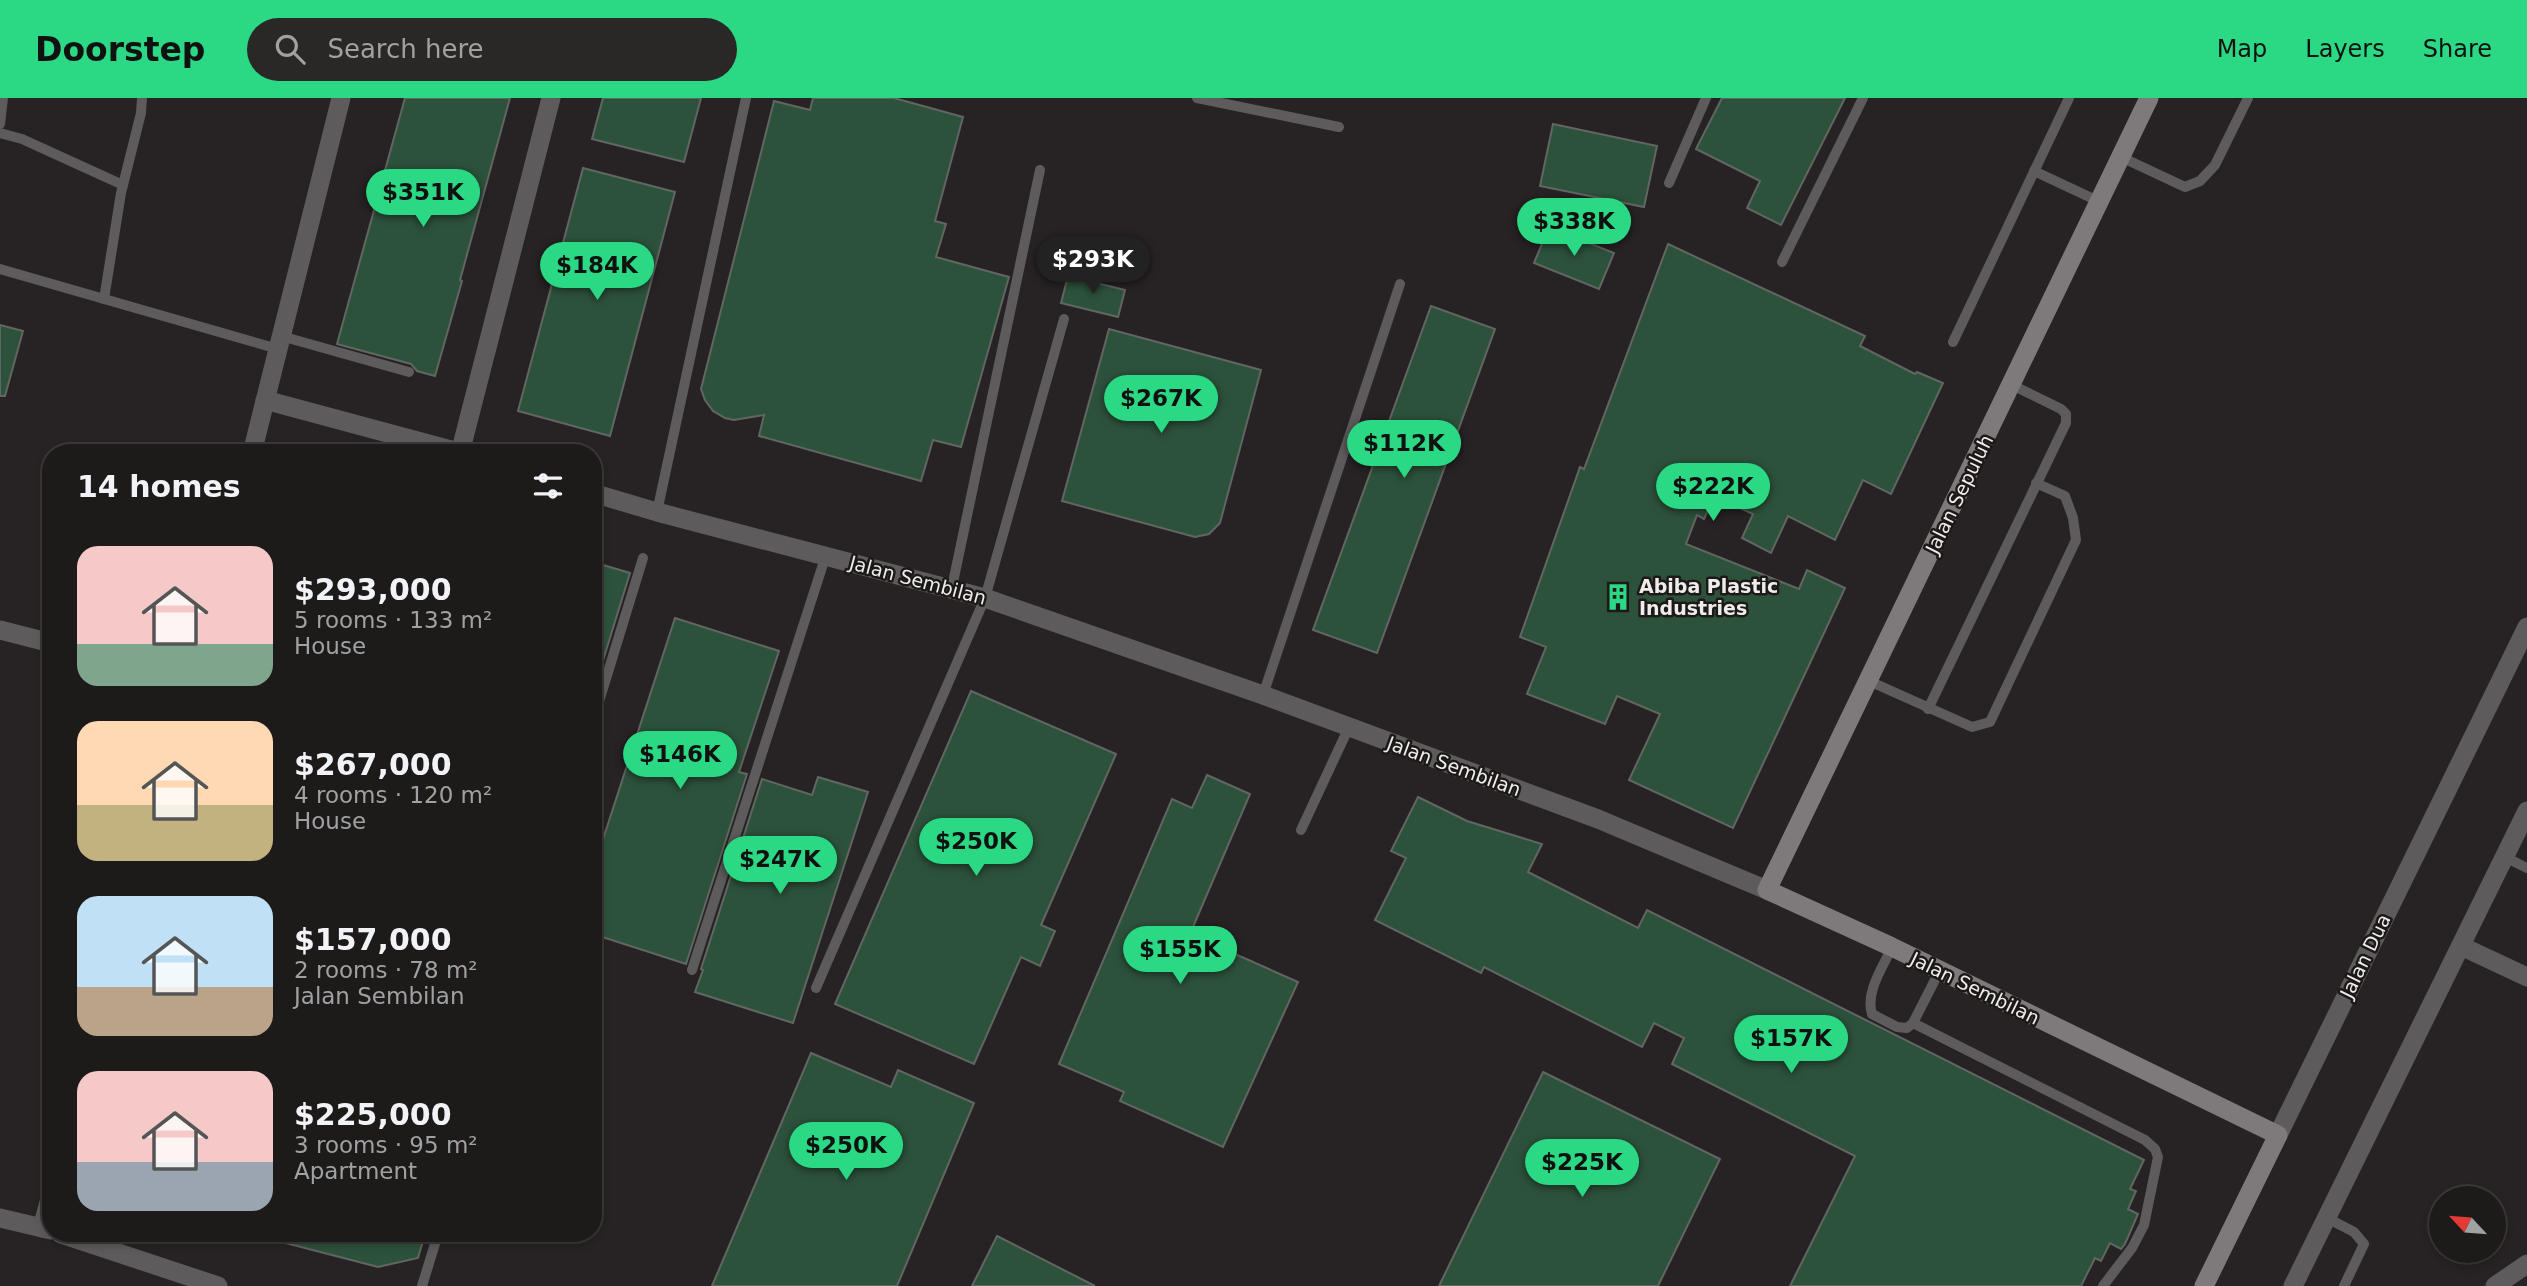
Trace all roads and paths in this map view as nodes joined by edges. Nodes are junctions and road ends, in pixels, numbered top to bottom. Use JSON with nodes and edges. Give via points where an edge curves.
{"nodes":[{"id":1,"x":4,"y":98,"type":"edge"},
{"id":2,"x":142,"y":98,"type":"edge"},
{"id":3,"x":341,"y":98,"type":"edge"},
{"id":4,"x":551,"y":98,"type":"edge"},
{"id":5,"x":746,"y":98,"type":"edge"},
{"id":6,"x":1197,"y":98,"type":"edge"},
{"id":7,"x":1706,"y":98,"type":"edge"},
{"id":8,"x":1863,"y":98,"type":"edge"},
{"id":9,"x":2070,"y":98,"type":"edge"},
{"id":10,"x":2150,"y":98,"type":"edge"},
{"id":11,"x":2248,"y":98,"type":"edge"},
{"id":12,"x":0,"y":124,"type":"edge"},
{"id":13,"x":1339,"y":127,"type":"dead end"},
{"id":14,"x":0,"y":133,"type":"edge"},
{"id":15,"x":2121,"y":157,"type":"junction"},
{"id":16,"x":1040,"y":170,"type":"dead end"},
{"id":17,"x":2034,"y":171,"type":"junction"},
{"id":18,"x":1669,"y":183,"type":"dead end"},
{"id":19,"x":123,"y":185,"type":"junction"},
{"id":20,"x":2099,"y":202,"type":"junction"},
{"id":21,"x":1782,"y":262,"type":"dead end"},
{"id":22,"x":0,"y":269,"type":"edge"},
{"id":23,"x":1400,"y":284,"type":"dead end"},
{"id":24,"x":104,"y":299,"type":"junction"},
{"id":25,"x":1064,"y":319,"type":"dead end"},
{"id":26,"x":1953,"y":342,"type":"dead end"},
{"id":27,"x":280,"y":343,"type":"junction"},
{"id":28,"x":409,"y":372,"type":"dead end"},
{"id":29,"x":2012,"y":386,"type":"junction"},
{"id":30,"x":265,"y":400,"type":"junction"},
{"id":31,"x":254,"y":444,"type":"edge"},
{"id":32,"x":428,"y":444,"type":"edge"},
{"id":33,"x":463,"y":444,"type":"edge"},
{"id":34,"x":2036,"y":483,"type":"junction"},
{"id":35,"x":602,"y":496,"type":"edge"},
{"id":36,"x":657,"y":512,"type":"junction"},
{"id":37,"x":826,"y":555,"type":"junction"},
{"id":38,"x":643,"y":558,"type":"dead end"},
{"id":39,"x":952,"y":587,"type":"junction"},
{"id":40,"x":985,"y":598,"type":"junction"},
{"id":41,"x":2527,"y":626,"type":"edge"},
{"id":42,"x":0,"y":630,"type":"edge"},
{"id":43,"x":42,"y":641,"type":"edge"},
{"id":44,"x":1869,"y":681,"type":"junction"},
{"id":45,"x":602,"y":692,"type":"edge"},
{"id":46,"x":1263,"y":695,"type":"junction"},
{"id":47,"x":1928,"y":709,"type":"junction"},
{"id":48,"x":1349,"y":727,"type":"junction"},
{"id":49,"x":2527,"y":811,"type":"edge"},
{"id":50,"x":1301,"y":830,"type":"dead end"},
{"id":51,"x":2505,"y":857,"type":"junction"},
{"id":52,"x":2527,"y":868,"type":"edge"},
{"id":53,"x":1768,"y":890,"type":"junction"},
{"id":54,"x":2461,"y":946,"type":"junction"},
{"id":55,"x":1892,"y":947,"type":"junction"},
{"id":56,"x":692,"y":970,"type":"dead end"},
{"id":57,"x":1940,"y":970,"type":"junction"},
{"id":58,"x":2527,"y":977,"type":"edge"},
{"id":59,"x":816,"y":988,"type":"dead end"},
{"id":60,"x":1913,"y":1023,"type":"junction"},
{"id":61,"x":2278,"y":1135,"type":"junction"},
{"id":62,"x":0,"y":1218,"type":"edge"},
{"id":63,"x":2327,"y":1218,"type":"junction"},
{"id":64,"x":42,"y":1229,"type":"edge"},
{"id":65,"x":84,"y":1242,"type":"edge"},
{"id":66,"x":436,"y":1242,"type":"edge"},
{"id":67,"x":2527,"y":1264,"type":"edge"},
{"id":68,"x":218,"y":1286,"type":"edge"},
{"id":69,"x":422,"y":1286,"type":"edge"},
{"id":70,"x":2103,"y":1286,"type":"edge"},
{"id":71,"x":2204,"y":1286,"type":"edge"},
{"id":72,"x":2293,"y":1286,"type":"edge"},
{"id":73,"x":2344,"y":1286,"type":"edge"},
{"id":74,"x":2495,"y":1286,"type":"edge"}],
"edges":[{"from":1,"to":12,"type":"lane"},
{"from":2,"to":19,"type":"lane"},
{"from":3,"to":27,"type":"street"},
{"from":4,"to":33,"type":"street"},
{"from":5,"to":36,"type":"lane"},
{"from":6,"to":13,"type":"lane"},
{"from":7,"to":18,"type":"lane"},
{"from":8,"to":21,"type":"lane"},
{"from":9,"to":17,"type":"lane"},
{"from":10,"to":15,"type":"main road","name":"Jalan Sepuluh"},
{"from":11,"to":15,"type":"lane","via":[[2215,165],[2200,181],[2185,187]]},
{"from":14,"to":19,"type":"lane"},
{"from":15,"to":20,"type":"main road","name":"Jalan Sepuluh"},
{"from":16,"to":39,"type":"lane"},
{"from":17,"to":20,"type":"lane"},
{"from":17,"to":26,"type":"lane"},
{"from":19,"to":24,"type":"lane"},
{"from":20,"to":29,"type":"main road","name":"Jalan Sepuluh"},
{"from":22,"to":24,"type":"lane"},
{"from":23,"to":46,"type":"lane"},
{"from":24,"to":27,"type":"lane"},
{"from":25,"to":40,"type":"lane"},
{"from":27,"to":28,"type":"lane"},
{"from":27,"to":30,"type":"street"},
{"from":29,"to":34,"type":"lane","via":[[2066,414],[2066,423]]},
{"from":29,"to":44,"type":"main road","name":"Jalan Sepuluh"},
{"from":30,"to":31,"type":"street"},
{"from":30,"to":32,"type":"street"},
{"from":34,"to":47,"type":"lane"},
{"from":34,"to":47,"type":"lane","via":[[2065,496],[2076,540],[1990,722],[1972,727]]},
{"from":35,"to":36,"type":"street","name":"Jalan Sembilan"},
{"from":36,"to":37,"type":"street","name":"Jalan Sembilan"},
{"from":37,"to":39,"type":"street","name":"Jalan Sembilan"},
{"from":37,"to":56,"type":"lane"},
{"from":38,"to":45,"type":"lane"},
{"from":39,"to":40,"type":"street","name":"Jalan Sembilan"},
{"from":40,"to":46,"type":"street","name":"Jalan Sembilan"},
{"from":40,"to":59,"type":"lane"},
{"from":41,"to":61,"type":"street","name":"Jalan Dua"},
{"from":42,"to":43,"type":"street"},
{"from":44,"to":47,"type":"lane"},
{"from":44,"to":53,"type":"main road","name":"Jalan Sepuluh"},
{"from":46,"to":48,"type":"street","name":"Jalan Sembilan"},
{"from":48,"to":50,"type":"lane"},
{"from":48,"to":53,"type":"street","name":"Jalan Sembilan","via":[[1598,819]]},
{"from":49,"to":51,"type":"street"},
{"from":51,"to":52,"type":"lane"},
{"from":51,"to":54,"type":"street"},
{"from":53,"to":55,"type":"main road","name":"Jalan Sembilan"},
{"from":54,"to":58,"type":"street"},
{"from":54,"to":63,"type":"street"},
{"from":55,"to":57,"type":"main road","name":"Jalan Sembilan"},
{"from":55,"to":60,"type":"lane","via":[[1869,1005],[1872,1014],[1897,1027]]},
{"from":57,"to":60,"type":"lane"},
{"from":57,"to":61,"type":"main road","name":"Jalan Sembilan"},
{"from":60,"to":70,"type":"lane","via":[[2155,1149],[2158,1157],[2144,1225]]},
{"from":61,"to":71,"type":"main road","name":"Jalan Dua"},
{"from":62,"to":64,"type":"street"},
{"from":63,"to":72,"type":"street"},
{"from":63,"to":73,"type":"lane","via":[[2354,1232],[2364,1244]]},
{"from":65,"to":68,"type":"street"},
{"from":66,"to":69,"type":"lane"},
{"from":67,"to":74,"type":"street"}]}
